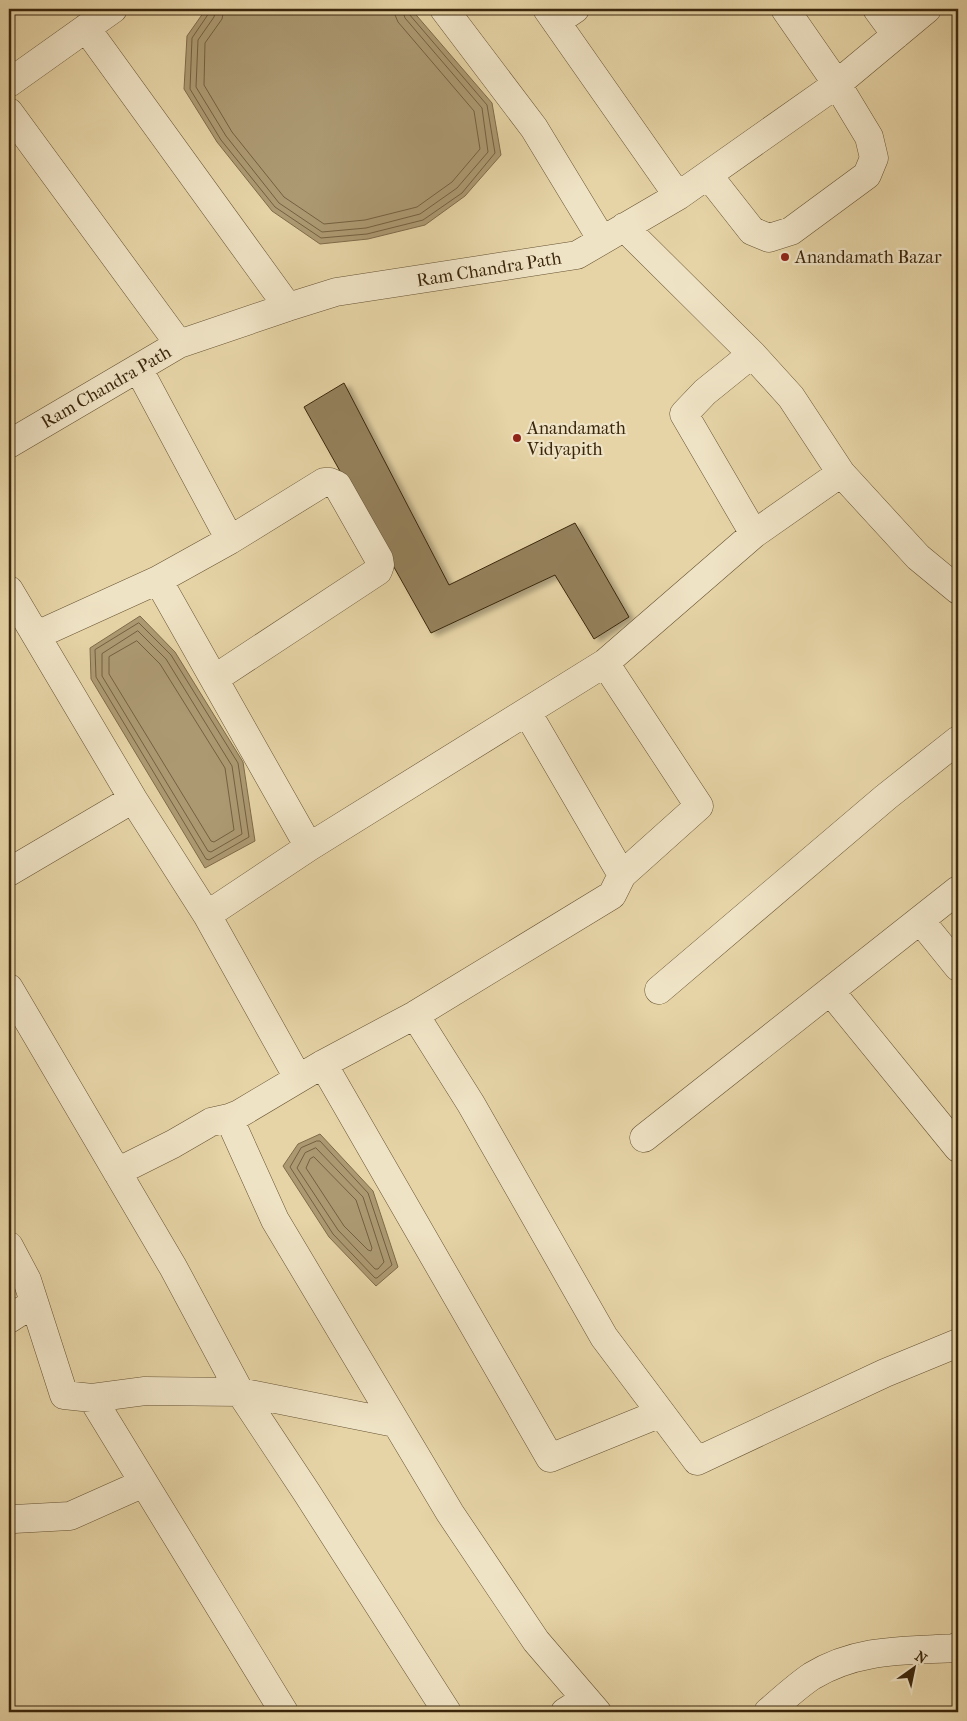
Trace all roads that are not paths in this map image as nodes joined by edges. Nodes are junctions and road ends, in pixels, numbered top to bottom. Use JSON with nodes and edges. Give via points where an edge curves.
{"nodes":[{"id":1,"x":114,"y":9,"type":"edge"},
{"id":2,"x":444,"y":9,"type":"edge"},
{"id":3,"x":785,"y":9,"type":"edge"},
{"id":4,"x":877,"y":9,"type":"edge"},
{"id":5,"x":927,"y":9,"type":"edge"},
{"id":6,"x":559,"y":13,"type":"edge"},
{"id":7,"x":86,"y":28,"type":"junction"},
{"id":8,"x":896,"y":34,"type":"junction"},
{"id":9,"x":9,"y":83,"type":"edge"},
{"id":10,"x":837,"y":84,"type":"junction"},
{"id":11,"x":9,"y":112,"type":"edge"},
{"id":12,"x":708,"y":175,"type":"junction"},
{"id":13,"x":678,"y":196,"type":"junction"},
{"id":14,"x":613,"y":233,"type":"junction"},
{"id":15,"x":288,"y":307,"type":"junction"},
{"id":16,"x":179,"y":344,"type":"junction"},
{"id":17,"x":752,"y":354,"type":"junction"},
{"id":18,"x":138,"y":368,"type":"junction"},
{"id":19,"x":9,"y":444,"type":"edge"},
{"id":20,"x":841,"y":472,"type":"junction"},
{"id":21,"x":754,"y":534,"type":"junction"},
{"id":22,"x":230,"y":540,"type":"junction"},
{"id":23,"x":158,"y":580,"type":"junction"},
{"id":24,"x":9,"y":590,"type":"edge"},
{"id":25,"x":958,"y":590,"type":"edge"},
{"id":26,"x":37,"y":635,"type":"junction"},
{"id":27,"x":605,"y":663,"type":"junction"},
{"id":28,"x":214,"y":679,"type":"junction"},
{"id":29,"x":527,"y":712,"type":"junction"},
{"id":30,"x":958,"y":740,"type":"edge"},
{"id":31,"x":133,"y":799,"type":"junction"},
{"id":32,"x":309,"y":847,"type":"junction"},
{"id":33,"x":9,"y":872,"type":"edge"},
{"id":34,"x":622,"y":875,"type":"junction"},
{"id":35,"x":958,"y":890,"type":"edge"},
{"id":36,"x":207,"y":915,"type":"junction"},
{"id":37,"x":920,"y":920,"type":"junction"},
{"id":38,"x":958,"y":967,"type":"edge"},
{"id":39,"x":9,"y":988,"type":"edge"},
{"id":40,"x":659,"y":990,"type":"dead end"},
{"id":41,"x":831,"y":992,"type":"junction"},
{"id":42,"x":415,"y":1015,"type":"junction"},
{"id":43,"x":323,"y":1064,"type":"junction"},
{"id":44,"x":298,"y":1078,"type":"junction"},
{"id":45,"x":230,"y":1118,"type":"junction"},
{"id":46,"x":644,"y":1138,"type":"dead end"},
{"id":47,"x":958,"y":1148,"type":"edge"},
{"id":48,"x":117,"y":1172,"type":"junction"},
{"id":49,"x":9,"y":1246,"type":"edge"},
{"id":50,"x":34,"y":1303,"type":"junction"},
{"id":51,"x":9,"y":1320,"type":"edge"},
{"id":52,"x":958,"y":1343,"type":"edge"},
{"id":53,"x":240,"y":1392,"type":"junction"},
{"id":54,"x":92,"y":1398,"type":"junction"},
{"id":55,"x":661,"y":1413,"type":"junction"},
{"id":56,"x":395,"y":1423,"type":"junction"},
{"id":57,"x":144,"y":1483,"type":"junction"},
{"id":58,"x":9,"y":1521,"type":"edge"},
{"id":59,"x":958,"y":1648,"type":"edge"},
{"id":60,"x":582,"y":1708,"type":"edge"},
{"id":61,"x":284,"y":1712,"type":"edge"},
{"id":62,"x":447,"y":1712,"type":"edge"},
{"id":63,"x":768,"y":1712,"type":"edge"}],
"edges":[{"from":1,"to":7,"type":"street"},
{"from":2,"to":14,"type":"street"},
{"from":3,"to":10,"type":"street"},
{"from":4,"to":8,"type":"street"},
{"from":5,"to":8,"type":"street","name":"Ram Chandra Path"},
{"from":6,"to":13,"type":"street"},
{"from":7,"to":9,"type":"street"},
{"from":7,"to":15,"type":"street"},
{"from":8,"to":10,"type":"street","name":"Ram Chandra Path"},
{"from":10,"to":12,"type":"street","name":"Ram Chandra Path"},
{"from":10,"to":12,"type":"street","via":[[869,137],[874,158],[867,175],[791,231],[769,238],[752,231]]},
{"from":11,"to":16,"type":"street"},
{"from":12,"to":13,"type":"street","name":"Ram Chandra Path"},
{"from":13,"to":14,"type":"street","name":"Ram Chandra Path"},
{"from":14,"to":15,"type":"street","name":"Ram Chandra Path","via":[[577,255],[336,292]]},
{"from":14,"to":17,"type":"street"},
{"from":15,"to":16,"type":"street","name":"Ram Chandra Path"},
{"from":16,"to":18,"type":"street","name":"Ram Chandra Path"},
{"from":17,"to":20,"type":"street","via":[[791,397]]},
{"from":17,"to":21,"type":"street","via":[[705,392],[684,414]]},
{"from":18,"to":19,"type":"street","name":"Ram Chandra Path"},
{"from":18,"to":22,"type":"street"},
{"from":20,"to":21,"type":"street"},
{"from":20,"to":25,"type":"street","via":[[918,557]]},
{"from":21,"to":27,"type":"street"},
{"from":22,"to":23,"type":"street"},
{"from":22,"to":28,"type":"street","via":[[324,482],[330,482],[337,485],[380,565],[374,575]]},
{"from":23,"to":26,"type":"street"},
{"from":23,"to":28,"type":"street"},
{"from":24,"to":26,"type":"street"},
{"from":26,"to":31,"type":"street"},
{"from":27,"to":29,"type":"street"},
{"from":27,"to":34,"type":"street","via":[[699,806]]},
{"from":28,"to":32,"type":"street"},
{"from":29,"to":32,"type":"street"},
{"from":29,"to":34,"type":"street"},
{"from":30,"to":40,"type":"street"},
{"from":31,"to":33,"type":"street"},
{"from":31,"to":36,"type":"street"},
{"from":32,"to":36,"type":"street"},
{"from":34,"to":42,"type":"street","via":[[612,895]]},
{"from":35,"to":37,"type":"street"},
{"from":36,"to":44,"type":"street"},
{"from":37,"to":38,"type":"street"},
{"from":37,"to":41,"type":"street"},
{"from":39,"to":48,"type":"street"},
{"from":41,"to":46,"type":"street"},
{"from":41,"to":47,"type":"street"},
{"from":42,"to":43,"type":"street"},
{"from":42,"to":55,"type":"street","via":[[471,1104],[604,1337]]},
{"from":43,"to":44,"type":"street"},
{"from":43,"to":55,"type":"street","via":[[550,1458]]},
{"from":44,"to":45,"type":"street"},
{"from":45,"to":48,"type":"street","via":[[211,1122]]},
{"from":45,"to":56,"type":"street","via":[[275,1220]]},
{"from":48,"to":53,"type":"street"},
{"from":49,"to":50,"type":"street","via":[[27,1280]]},
{"from":50,"to":51,"type":"street"},
{"from":50,"to":54,"type":"street","via":[[64,1395]]},
{"from":52,"to":55,"type":"street","via":[[885,1373],[697,1462]]},
{"from":53,"to":54,"type":"street","via":[[145,1391]]},
{"from":53,"to":56,"type":"street"},
{"from":53,"to":62,"type":"street"},
{"from":54,"to":57,"type":"street"},
{"from":56,"to":60,"type":"street","via":[[450,1514]]},
{"from":57,"to":58,"type":"street","via":[[70,1516]]},
{"from":57,"to":61,"type":"street"},
{"from":59,"to":63,"type":"street","via":[[877,1652],[845,1660],[812,1677]]}]}
